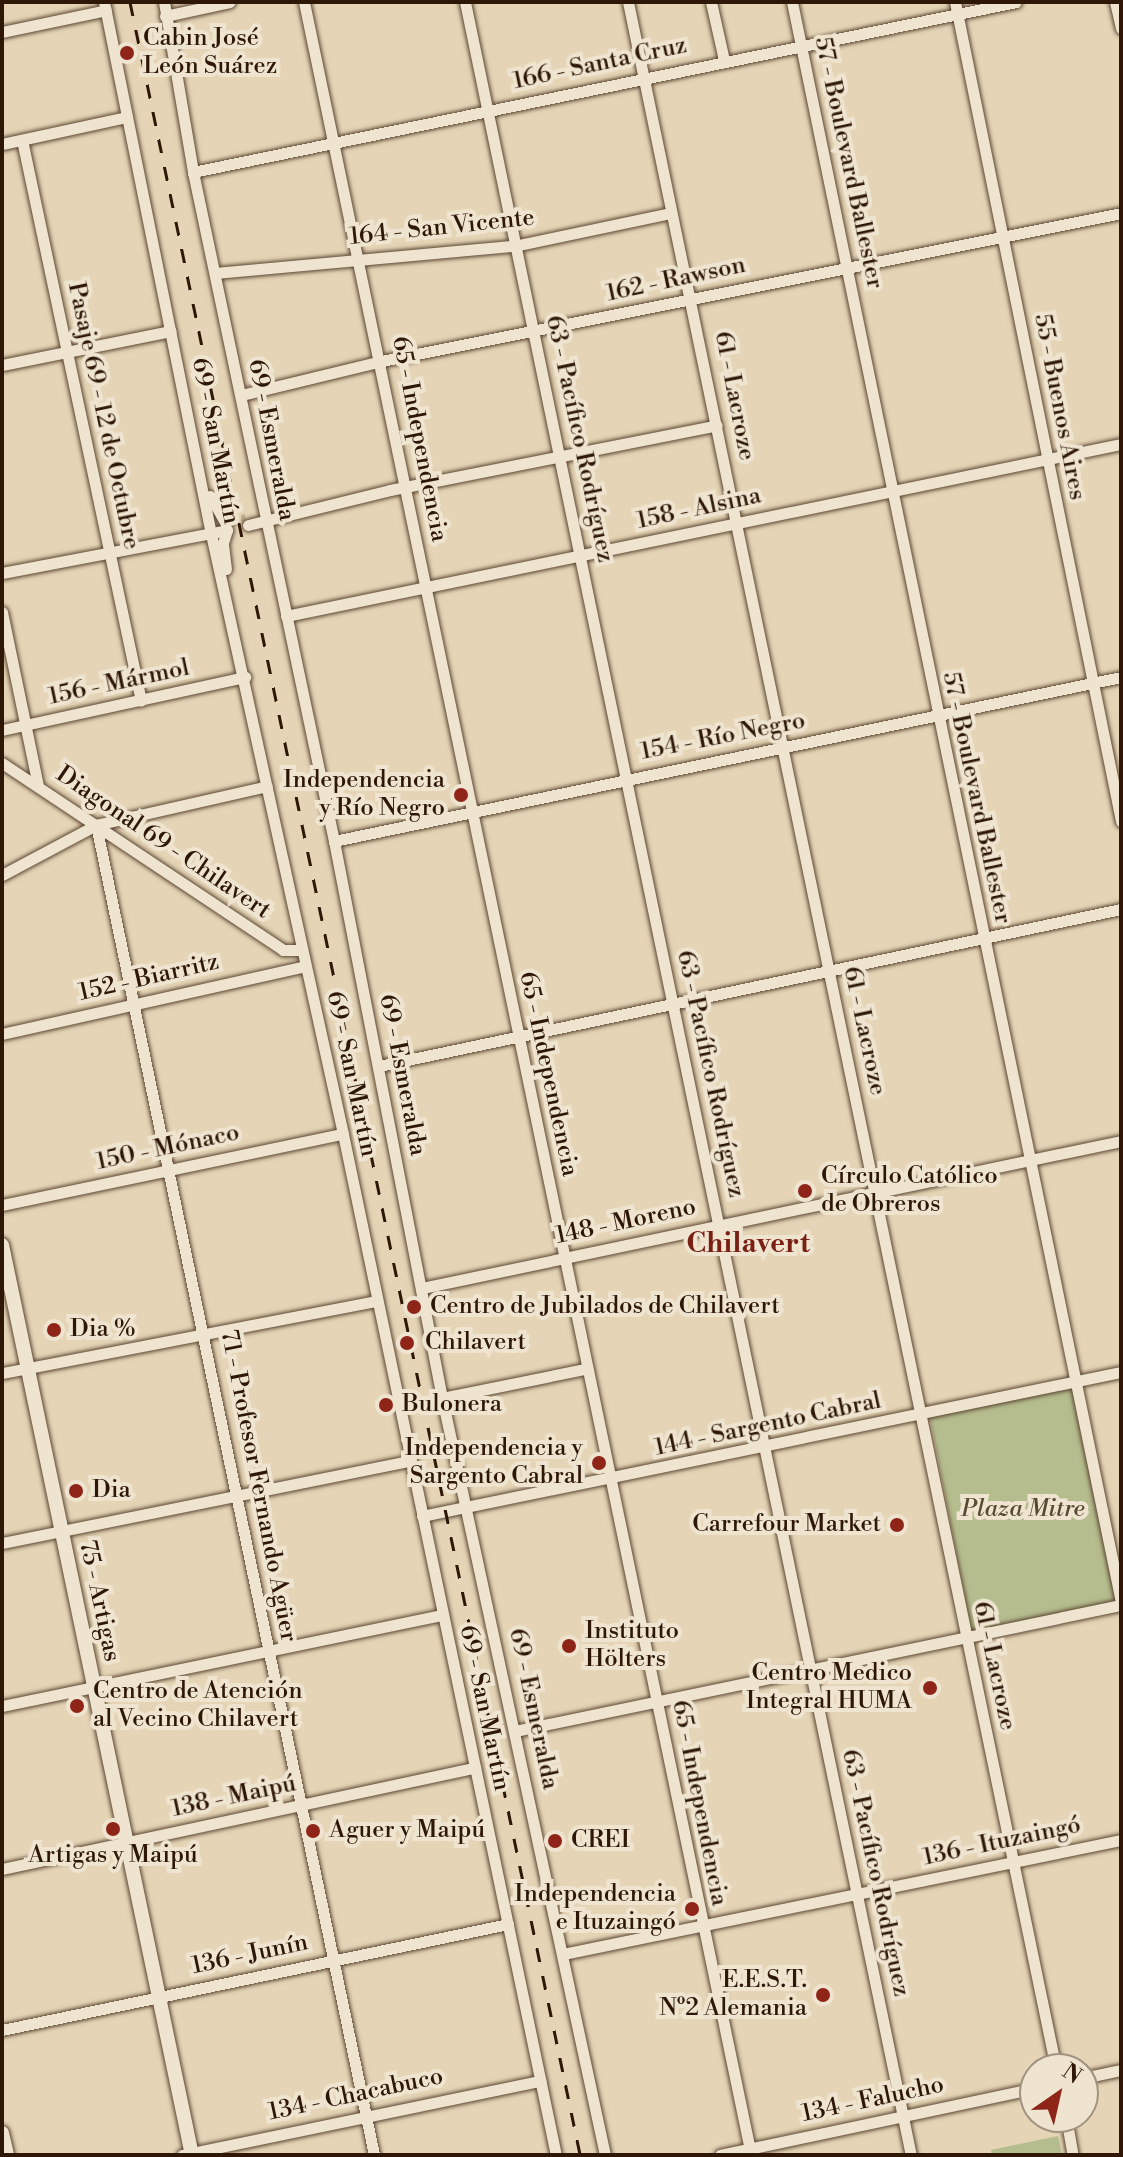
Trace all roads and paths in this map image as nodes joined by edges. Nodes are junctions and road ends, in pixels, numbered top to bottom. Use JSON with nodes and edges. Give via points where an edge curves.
{"nodes":[{"id":1,"x":164,"y":2,"type":"edge"},
{"id":2,"x":230,"y":2,"type":"edge"},
{"id":3,"x":304,"y":2,"type":"edge"},
{"id":4,"x":465,"y":2,"type":"edge"},
{"id":5,"x":628,"y":2,"type":"edge"},
{"id":6,"x":711,"y":2,"type":"edge"},
{"id":7,"x":792,"y":2,"type":"edge"},
{"id":8,"x":1016,"y":2,"type":"edge"},
{"id":9,"x":1115,"y":2,"type":"edge"},
{"id":10,"x":105,"y":6,"type":"edge"},
{"id":11,"x":957,"y":8,"type":"edge"},
{"id":12,"x":165,"y":16,"type":"junction"},
{"id":13,"x":1121,"y":28,"type":"edge"},
{"id":14,"x":2,"y":32,"type":"edge"},
{"id":15,"x":802,"y":45,"type":"junction"},
{"id":16,"x":724,"y":60,"type":"junction"},
{"id":17,"x":643,"y":78,"type":"junction"},
{"id":18,"x":488,"y":109,"type":"junction"},
{"id":19,"x":127,"y":117,"type":"junction"},
{"id":20,"x":22,"y":140,"type":"junction"},
{"id":21,"x":333,"y":143,"type":"junction"},
{"id":22,"x":2,"y":144,"type":"edge"},
{"id":23,"x":193,"y":172,"type":"junction"},
{"id":24,"x":671,"y":213,"type":"junction"},
{"id":25,"x":1121,"y":213,"type":"edge"},
{"id":26,"x":1003,"y":237,"type":"junction"},
{"id":27,"x":514,"y":246,"type":"junction"},
{"id":28,"x":358,"y":260,"type":"junction"},
{"id":29,"x":847,"y":267,"type":"junction"},
{"id":30,"x":215,"y":273,"type":"junction"},
{"id":31,"x":693,"y":300,"type":"junction"},
{"id":32,"x":171,"y":331,"type":"junction"},
{"id":33,"x":533,"y":331,"type":"junction"},
{"id":34,"x":68,"y":353,"type":"junction"},
{"id":35,"x":382,"y":361,"type":"junction"},
{"id":36,"x":2,"y":365,"type":"edge"},
{"id":37,"x":241,"y":395,"type":"junction"},
{"id":38,"x":717,"y":425,"type":"junction"},
{"id":39,"x":1121,"y":444,"type":"edge"},
{"id":40,"x":559,"y":455,"type":"junction"},
{"id":41,"x":1046,"y":458,"type":"junction"},
{"id":42,"x":255,"y":459,"type":"junction"},
{"id":43,"x":198,"y":466,"type":"junction"},
{"id":44,"x":405,"y":487,"type":"junction"},
{"id":45,"x":890,"y":490,"type":"junction"},
{"id":46,"x":266,"y":522,"type":"junction"},
{"id":47,"x":737,"y":525,"type":"junction"},
{"id":48,"x":226,"y":526,"type":"junction"},
{"id":49,"x":211,"y":534,"type":"junction"},
{"id":50,"x":110,"y":552,"type":"junction"},
{"id":51,"x":581,"y":556,"type":"junction"},
{"id":52,"x":2,"y":573,"type":"edge"},
{"id":53,"x":427,"y":587,"type":"junction"},
{"id":54,"x":226,"y":597,"type":"junction"},
{"id":55,"x":2,"y":612,"type":"edge"},
{"id":56,"x":286,"y":616,"type":"junction"},
{"id":57,"x":245,"y":677,"type":"junction"},
{"id":58,"x":1121,"y":677,"type":"edge"},
{"id":59,"x":1093,"y":683,"type":"junction"},
{"id":60,"x":141,"y":701,"type":"junction"},
{"id":61,"x":937,"y":717,"type":"junction"},
{"id":62,"x":27,"y":726,"type":"junction"},
{"id":63,"x":2,"y":730,"type":"edge"},
{"id":64,"x":782,"y":748,"type":"junction"},
{"id":65,"x":2,"y":763,"type":"edge"},
{"id":66,"x":627,"y":779,"type":"junction"},
{"id":67,"x":38,"y":786,"type":"junction"},
{"id":68,"x":267,"y":786,"type":"junction"},
{"id":69,"x":471,"y":811,"type":"junction"},
{"id":70,"x":1121,"y":821,"type":"edge"},
{"id":71,"x":96,"y":825,"type":"junction"},
{"id":72,"x":334,"y":841,"type":"junction"},
{"id":73,"x":2,"y":875,"type":"edge"},
{"id":74,"x":1121,"y":909,"type":"edge"},
{"id":75,"x":983,"y":937,"type":"junction"},
{"id":76,"x":302,"y":950,"type":"junction"},
{"id":77,"x":305,"y":966,"type":"junction"},
{"id":78,"x":829,"y":970,"type":"junction"},
{"id":79,"x":673,"y":1003,"type":"junction"},
{"id":80,"x":134,"y":1004,"type":"junction"},
{"id":81,"x":2,"y":1034,"type":"edge"},
{"id":82,"x":517,"y":1034,"type":"junction"},
{"id":83,"x":379,"y":1066,"type":"junction"},
{"id":84,"x":343,"y":1134,"type":"junction"},
{"id":85,"x":1121,"y":1141,"type":"edge"},
{"id":86,"x":1030,"y":1160,"type":"junction"},
{"id":87,"x":168,"y":1171,"type":"junction"},
{"id":88,"x":876,"y":1191,"type":"junction"},
{"id":89,"x":2,"y":1205,"type":"edge"},
{"id":90,"x":719,"y":1225,"type":"junction"},
{"id":91,"x":2,"y":1245,"type":"edge"},
{"id":92,"x":563,"y":1257,"type":"junction"},
{"id":93,"x":422,"y":1288,"type":"junction"},
{"id":94,"x":375,"y":1301,"type":"junction"},
{"id":95,"x":204,"y":1333,"type":"junction"},
{"id":96,"x":29,"y":1368,"type":"junction"},
{"id":97,"x":585,"y":1369,"type":"junction"},
{"id":98,"x":1121,"y":1372,"type":"edge"},
{"id":99,"x":2,"y":1373,"type":"edge"},
{"id":100,"x":1075,"y":1382,"type":"junction"},
{"id":101,"x":442,"y":1398,"type":"junction"},
{"id":102,"x":920,"y":1415,"type":"junction"},
{"id":103,"x":765,"y":1448,"type":"junction"},
{"id":104,"x":409,"y":1461,"type":"junction"},
{"id":105,"x":609,"y":1481,"type":"junction"},
{"id":106,"x":238,"y":1494,"type":"junction"},
{"id":107,"x":469,"y":1508,"type":"junction"},
{"id":108,"x":422,"y":1516,"type":"junction"},
{"id":109,"x":62,"y":1531,"type":"junction"},
{"id":110,"x":2,"y":1543,"type":"edge"},
{"id":111,"x":1121,"y":1604,"type":"edge"},
{"id":112,"x":442,"y":1615,"type":"junction"},
{"id":113,"x":966,"y":1639,"type":"junction"},
{"id":114,"x":269,"y":1651,"type":"junction"},
{"id":115,"x":810,"y":1670,"type":"junction"},
{"id":116,"x":94,"y":1686,"type":"junction"},
{"id":117,"x":656,"y":1701,"type":"junction"},
{"id":118,"x":2,"y":1706,"type":"edge"},
{"id":119,"x":515,"y":1731,"type":"junction"},
{"id":120,"x":475,"y":1768,"type":"junction"},
{"id":121,"x":301,"y":1805,"type":"junction"},
{"id":122,"x":1121,"y":1840,"type":"edge"},
{"id":123,"x":125,"y":1843,"type":"junction"},
{"id":124,"x":1012,"y":1862,"type":"junction"},
{"id":125,"x":2,"y":1869,"type":"edge"},
{"id":126,"x":858,"y":1894,"type":"junction"},
{"id":127,"x":508,"y":1924,"type":"junction"},
{"id":128,"x":701,"y":1925,"type":"junction"},
{"id":129,"x":563,"y":1954,"type":"junction"},
{"id":130,"x":335,"y":1960,"type":"junction"},
{"id":131,"x":157,"y":1998,"type":"junction"},
{"id":132,"x":2,"y":2030,"type":"edge"},
{"id":133,"x":1053,"y":2053,"type":"edge"},
{"id":134,"x":1121,"y":2070,"type":"edge"},
{"id":135,"x":1099,"y":2075,"type":"edge"},
{"id":136,"x":540,"y":2081,"type":"junction"},
{"id":137,"x":1019,"y":2091,"type":"edge"},
{"id":138,"x":365,"y":2115,"type":"junction"},
{"id":139,"x":903,"y":2116,"type":"junction"},
{"id":140,"x":2,"y":2133,"type":"edge"},
{"id":141,"x":1069,"y":2133,"type":"edge"},
{"id":142,"x":751,"y":2152,"type":"edge"},
{"id":143,"x":188,"y":2154,"type":"edge"},
{"id":144,"x":7,"y":2155,"type":"edge"},
{"id":145,"x":374,"y":2155,"type":"edge"},
{"id":146,"x":556,"y":2155,"type":"edge"},
{"id":147,"x":605,"y":2155,"type":"edge"},
{"id":148,"x":720,"y":2155,"type":"edge"},
{"id":149,"x":911,"y":2155,"type":"edge"},
{"id":150,"x":1073,"y":2155,"type":"edge"}],
"edges":[{"from":1,"to":12,"type":"street","name":"69 - Esmeralda"},
{"from":2,"to":12,"type":"street"},
{"from":3,"to":21,"type":"street","name":"65 - Independencia"},
{"from":4,"to":18,"type":"street","name":"63 - Pacífico Rodríguez"},
{"from":5,"to":17,"type":"street","name":"61 - Lacroze"},
{"from":6,"to":16,"type":"street"},
{"from":7,"to":15,"type":"street","name":"57 - Boulevard Ballester"},
{"from":8,"to":11,"type":"street","name":"166 - Santa Cruz"},
{"from":9,"to":13,"type":"street"},
{"from":10,"to":14,"type":"street"},
{"from":10,"to":19,"type":"street","name":"69 - San Martín"},
{"from":11,"to":15,"type":"street","name":"166 - Santa Cruz"},
{"from":11,"to":26,"type":"street","name":"55 - Buenos Aires"},
{"from":12,"to":23,"type":"street","name":"69 - Esmeralda"},
{"from":15,"to":16,"type":"street","name":"166 - Santa Cruz"},
{"from":15,"to":29,"type":"street","name":"57 - Boulevard Ballester"},
{"from":16,"to":17,"type":"street","name":"166 - Santa Cruz"},
{"from":17,"to":18,"type":"street","name":"166 - Santa Cruz"},
{"from":17,"to":24,"type":"street","name":"61 - Lacroze"},
{"from":18,"to":21,"type":"street","name":"166 - Santa Cruz"},
{"from":18,"to":27,"type":"street","name":"63 - Pacífico Rodríguez"},
{"from":19,"to":20,"type":"street"},
{"from":19,"to":32,"type":"street","name":"69 - San Martín"},
{"from":20,"to":22,"type":"street"},
{"from":20,"to":34,"type":"street","name":"Pasaje 69 - 12 de Octubre"},
{"from":21,"to":23,"type":"street","name":"166 - Santa Cruz"},
{"from":21,"to":28,"type":"street","name":"65 - Independencia"},
{"from":23,"to":30,"type":"street","name":"69 - Esmeralda"},
{"from":24,"to":27,"type":"street","name":"164 - San Vicente"},
{"from":24,"to":31,"type":"street","name":"61 - Lacroze"},
{"from":25,"to":26,"type":"street","name":"162 - Rawson"},
{"from":26,"to":29,"type":"street","name":"162 - Rawson"},
{"from":26,"to":41,"type":"street","name":"55 - Buenos Aires"},
{"from":27,"to":28,"type":"street","name":"164 - San Vicente"},
{"from":27,"to":33,"type":"street","name":"63 - Pacífico Rodríguez"},
{"from":28,"to":30,"type":"street","name":"164 - San Vicente"},
{"from":28,"to":35,"type":"street","name":"65 - Independencia"},
{"from":29,"to":31,"type":"street","name":"162 - Rawson"},
{"from":29,"to":45,"type":"street","name":"57 - Boulevard Ballester"},
{"from":30,"to":37,"type":"street","name":"69 - Esmeralda"},
{"from":31,"to":33,"type":"street","name":"162 - Rawson"},
{"from":31,"to":38,"type":"street","name":"61 - Lacroze"},
{"from":32,"to":34,"type":"street"},
{"from":32,"to":43,"type":"street","name":"69 - San Martín"},
{"from":33,"to":35,"type":"street","name":"162 - Rawson"},
{"from":33,"to":40,"type":"street","name":"63 - Pacífico Rodríguez"},
{"from":34,"to":36,"type":"street"},
{"from":34,"to":50,"type":"street","name":"Pasaje 69 - 12 de Octubre"},
{"from":35,"to":37,"type":"street","name":"162 - Rawson"},
{"from":35,"to":44,"type":"street","name":"65 - Independencia"},
{"from":37,"to":42,"type":"street","name":"69 - Esmeralda"},
{"from":38,"to":40,"type":"street"},
{"from":38,"to":47,"type":"street","name":"61 - Lacroze"},
{"from":39,"to":41,"type":"street","name":"158 - Alsina"},
{"from":40,"to":44,"type":"street"},
{"from":40,"to":51,"type":"street","name":"63 - Pacífico Rodríguez"},
{"from":41,"to":45,"type":"street","name":"158 - Alsina"},
{"from":41,"to":59,"type":"street","name":"55 - Buenos Aires"},
{"from":42,"to":46,"type":"street","name":"69 - Esmeralda"},
{"from":42,"to":46,"type":"street","via":[[251,472],[257,511],[247,522]]},
{"from":43,"to":48,"type":"street"},
{"from":43,"to":49,"type":"street","name":"69 - San Martín"},
{"from":44,"to":46,"type":"street"},
{"from":44,"to":53,"type":"street","name":"65 - Independencia"},
{"from":45,"to":47,"type":"street","name":"158 - Alsina"},
{"from":45,"to":61,"type":"street","name":"57 - Boulevard Ballester"},
{"from":46,"to":56,"type":"street","name":"69 - Esmeralda"},
{"from":47,"to":51,"type":"street","name":"158 - Alsina"},
{"from":47,"to":64,"type":"street","name":"61 - Lacroze"},
{"from":48,"to":49,"type":"street"},
{"from":48,"to":54,"type":"street"},
{"from":49,"to":50,"type":"street"},
{"from":49,"to":54,"type":"street","name":"69 - San Martín"},
{"from":50,"to":52,"type":"street"},
{"from":50,"to":60,"type":"street","name":"Pasaje 69 - 12 de Octubre"},
{"from":51,"to":53,"type":"street","name":"158 - Alsina"},
{"from":51,"to":66,"type":"street","name":"63 - Pacífico Rodríguez"},
{"from":53,"to":56,"type":"street","name":"158 - Alsina"},
{"from":53,"to":69,"type":"street","name":"65 - Independencia"},
{"from":54,"to":57,"type":"street","name":"69 - San Martín"},
{"from":55,"to":62,"type":"street"},
{"from":56,"to":72,"type":"street","name":"69 - Esmeralda"},
{"from":57,"to":60,"type":"street","name":"156 - Mármol"},
{"from":57,"to":68,"type":"street","name":"69 - San Martín"},
{"from":58,"to":59,"type":"street","name":"154 - Río Negro"},
{"from":59,"to":61,"type":"street","name":"154 - Río Negro"},
{"from":59,"to":70,"type":"street","name":"55 - Buenos Aires"},
{"from":60,"to":62,"type":"street","name":"156 - Mármol"},
{"from":61,"to":64,"type":"street","name":"154 - Río Negro"},
{"from":61,"to":75,"type":"street","name":"57 - Boulevard Ballester"},
{"from":62,"to":63,"type":"street","name":"156 - Mármol"},
{"from":62,"to":67,"type":"street"},
{"from":64,"to":66,"type":"street","name":"154 - Río Negro"},
{"from":64,"to":78,"type":"street","name":"61 - Lacroze"},
{"from":65,"to":67,"type":"street","name":"Diagonal 69 - Chilavert"},
{"from":66,"to":69,"type":"street","name":"154 - Río Negro"},
{"from":66,"to":79,"type":"street","name":"63 - Pacífico Rodríguez"},
{"from":67,"to":71,"type":"street","name":"Diagonal 69 - Chilavert"},
{"from":68,"to":71,"type":"street"},
{"from":68,"to":76,"type":"street","name":"69 - San Martín"},
{"from":69,"to":72,"type":"street","name":"154 - Río Negro"},
{"from":69,"to":82,"type":"street","name":"65 - Independencia"},
{"from":71,"to":73,"type":"street"},
{"from":71,"to":76,"type":"street","name":"Diagonal 69 - Chilavert","via":[[283,950]]},
{"from":71,"to":80,"type":"street","name":"71 - Profesor Fernando Agüer"},
{"from":72,"to":83,"type":"street","name":"69 - Esmeralda"},
{"from":74,"to":75,"type":"street"},
{"from":75,"to":78,"type":"street"},
{"from":75,"to":86,"type":"street","name":"57 - Boulevard Ballester"},
{"from":76,"to":77,"type":"street","name":"69 - San Martín"},
{"from":77,"to":80,"type":"street","name":"152 - Biarritz"},
{"from":77,"to":84,"type":"street","name":"69 - San Martín"},
{"from":78,"to":79,"type":"street"},
{"from":78,"to":88,"type":"street","name":"61 - Lacroze"},
{"from":79,"to":82,"type":"street"},
{"from":79,"to":90,"type":"street","name":"63 - Pacífico Rodríguez"},
{"from":80,"to":81,"type":"street","name":"152 - Biarritz"},
{"from":80,"to":87,"type":"street","name":"71 - Profesor Fernando Agüer"},
{"from":82,"to":83,"type":"street"},
{"from":82,"to":92,"type":"street","name":"65 - Independencia"},
{"from":83,"to":93,"type":"street","name":"69 - Esmeralda"},
{"from":84,"to":87,"type":"street","name":"150 - Mónaco"},
{"from":84,"to":94,"type":"street","name":"69 - San Martín"},
{"from":85,"to":86,"type":"street","name":"148 - Moreno"},
{"from":86,"to":88,"type":"street","name":"148 - Moreno"},
{"from":86,"to":100,"type":"street","name":"57 - Boulevard Ballester"},
{"from":87,"to":89,"type":"street","name":"150 - Mónaco"},
{"from":87,"to":95,"type":"street","name":"71 - Profesor Fernando Agüer"},
{"from":88,"to":90,"type":"street","name":"148 - Moreno"},
{"from":88,"to":102,"type":"street","name":"61 - Lacroze"},
{"from":90,"to":92,"type":"street","name":"148 - Moreno"},
{"from":90,"to":103,"type":"street","name":"63 - Pacífico Rodríguez"},
{"from":91,"to":96,"type":"street","name":"75 - Artigas"},
{"from":92,"to":93,"type":"street","name":"148 - Moreno"},
{"from":92,"to":97,"type":"street","name":"65 - Independencia"},
{"from":93,"to":101,"type":"street","name":"69 - Esmeralda"},
{"from":94,"to":95,"type":"street"},
{"from":94,"to":104,"type":"street","name":"69 - San Martín"},
{"from":95,"to":96,"type":"street"},
{"from":95,"to":106,"type":"street","name":"71 - Profesor Fernando Agüer"},
{"from":96,"to":99,"type":"street"},
{"from":96,"to":109,"type":"street","name":"75 - Artigas"},
{"from":97,"to":101,"type":"street"},
{"from":97,"to":105,"type":"street","name":"65 - Independencia"},
{"from":98,"to":100,"type":"street","name":"144 - Sargento Cabral"},
{"from":100,"to":102,"type":"street","name":"144 - Sargento Cabral"},
{"from":100,"to":111,"type":"street","name":"57 - Boulevard Ballester"},
{"from":101,"to":107,"type":"street","name":"69 - Esmeralda"},
{"from":102,"to":103,"type":"street","name":"144 - Sargento Cabral"},
{"from":102,"to":113,"type":"street","name":"61 - Lacroze"},
{"from":103,"to":105,"type":"street","name":"144 - Sargento Cabral"},
{"from":103,"to":115,"type":"street","name":"63 - Pacífico Rodríguez"},
{"from":104,"to":106,"type":"street"},
{"from":104,"to":108,"type":"street","name":"69 - San Martín"},
{"from":105,"to":107,"type":"street","name":"144 - Sargento Cabral"},
{"from":105,"to":117,"type":"street","name":"65 - Independencia"},
{"from":106,"to":109,"type":"street"},
{"from":106,"to":114,"type":"street","name":"71 - Profesor Fernando Agüer"},
{"from":107,"to":108,"type":"street","name":"144 - Sargento Cabral"},
{"from":107,"to":119,"type":"street","name":"69 - Esmeralda"},
{"from":108,"to":112,"type":"street","name":"69 - San Martín"},
{"from":109,"to":110,"type":"street"},
{"from":109,"to":116,"type":"street","name":"75 - Artigas"},
{"from":111,"to":113,"type":"street"},
{"from":112,"to":114,"type":"street"},
{"from":112,"to":120,"type":"street","name":"69 - San Martín"},
{"from":113,"to":115,"type":"street"},
{"from":113,"to":124,"type":"street","name":"61 - Lacroze"},
{"from":114,"to":116,"type":"street"},
{"from":114,"to":121,"type":"street","name":"71 - Profesor Fernando Agüer"},
{"from":115,"to":117,"type":"street"},
{"from":115,"to":126,"type":"street","name":"63 - Pacífico Rodríguez"},
{"from":116,"to":118,"type":"street"},
{"from":116,"to":123,"type":"street","name":"75 - Artigas"},
{"from":117,"to":119,"type":"street"},
{"from":117,"to":128,"type":"street","name":"65 - Independencia"},
{"from":119,"to":129,"type":"street","name":"69 - Esmeralda"},
{"from":120,"to":121,"type":"street","name":"138 - Maipú"},
{"from":120,"to":127,"type":"street","name":"69 - San Martín"},
{"from":121,"to":123,"type":"street","name":"138 - Maipú"},
{"from":121,"to":130,"type":"street","name":"71 - Profesor Fernando Agüer"},
{"from":122,"to":124,"type":"street","name":"136 - Ituzaingó"},
{"from":123,"to":125,"type":"street","name":"138 - Maipú"},
{"from":123,"to":131,"type":"street","name":"75 - Artigas"},
{"from":124,"to":126,"type":"street","name":"136 - Ituzaingó"},
{"from":124,"to":133,"type":"street","name":"61 - Lacroze"},
{"from":126,"to":128,"type":"street","name":"136 - Ituzaingó"},
{"from":126,"to":139,"type":"street","name":"63 - Pacífico Rodríguez"},
{"from":127,"to":130,"type":"street","name":"136 - Junín"},
{"from":127,"to":136,"type":"street","name":"69 - San Martín"},
{"from":128,"to":129,"type":"street","name":"136 - Ituzaingó"},
{"from":128,"to":142,"type":"street","name":"65 - Independencia"},
{"from":129,"to":147,"type":"street","name":"69 - Esmeralda"},
{"from":130,"to":131,"type":"street","name":"136 - Junín"},
{"from":130,"to":138,"type":"street","name":"71 - Profesor Fernando Agüer"},
{"from":131,"to":132,"type":"street","name":"136 - Junín"},
{"from":131,"to":143,"type":"street","name":"75 - Artigas"},
{"from":134,"to":135,"type":"street"},
{"from":136,"to":138,"type":"street","name":"134 - Chacabuco"},
{"from":136,"to":146,"type":"street","name":"69 - San Martín"},
{"from":137,"to":139,"type":"street","name":"134 - Falucho"},
{"from":138,"to":143,"type":"street","name":"134 - Chacabuco"},
{"from":138,"to":145,"type":"street","name":"71 - Profesor Fernando Agüer"},
{"from":139,"to":142,"type":"street","name":"134 - Falucho"},
{"from":139,"to":149,"type":"street","name":"63 - Pacífico Rodríguez"},
{"from":140,"to":144,"type":"street"},
{"from":141,"to":150,"type":"street"},
{"from":142,"to":148,"type":"street","name":"134 - Falucho"}]}
